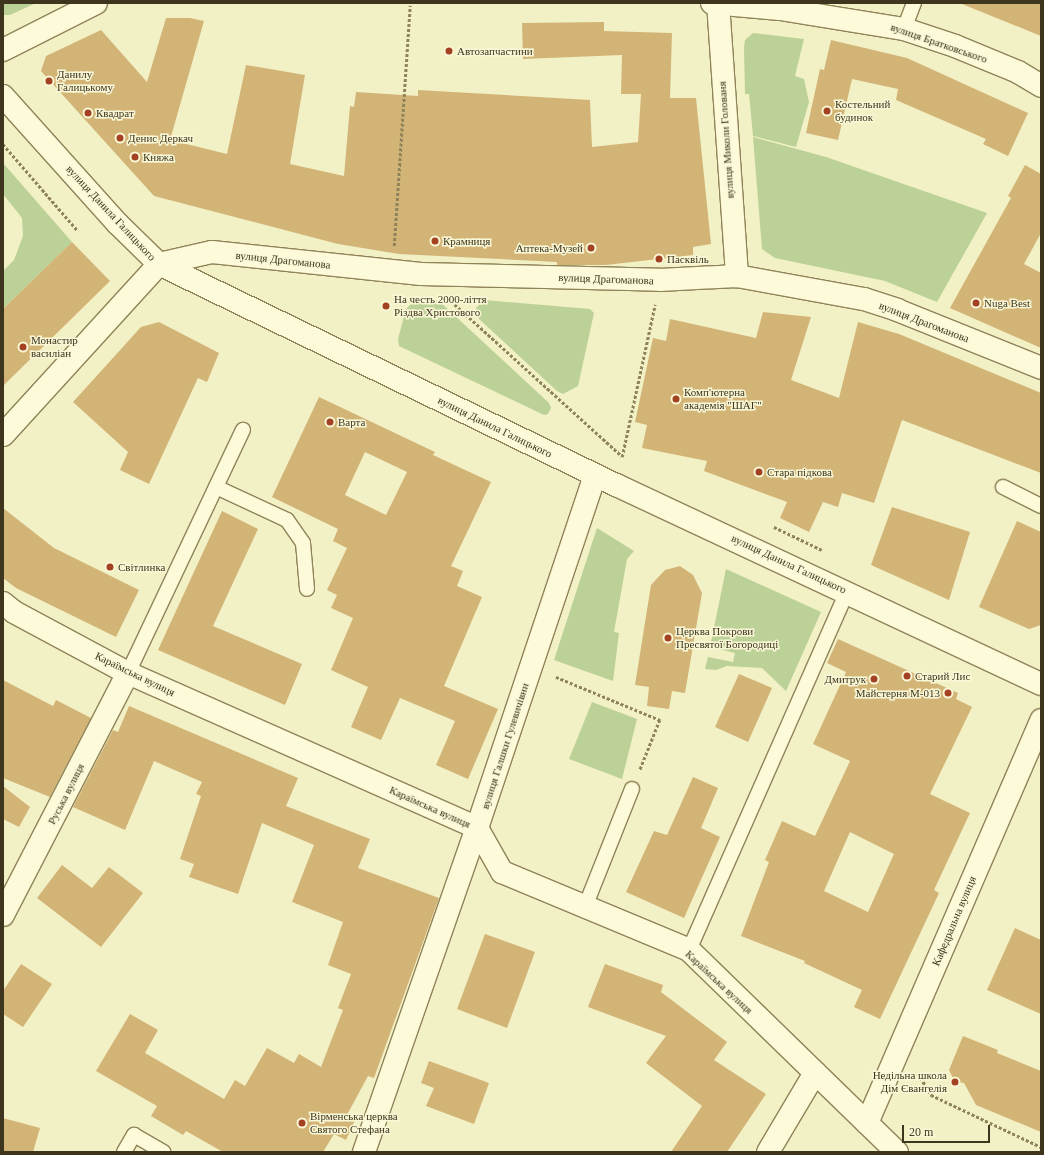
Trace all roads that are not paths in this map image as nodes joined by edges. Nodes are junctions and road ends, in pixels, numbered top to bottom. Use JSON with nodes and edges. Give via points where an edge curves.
{"nodes":[{"id":1,"x":96,"y":3,"type":"edge"},
{"id":2,"x":712,"y":3,"type":"edge"},
{"id":3,"x":718,"y":3,"type":"edge"},
{"id":4,"x":914,"y":3,"type":"edge"},
{"id":5,"x":904,"y":30,"type":"junction"},
{"id":6,"x":3,"y":50,"type":"edge"},
{"id":7,"x":1041,"y":86,"type":"edge"},
{"id":8,"x":3,"y":96,"type":"edge"},
{"id":9,"x":159,"y":264,"type":"junction"},
{"id":10,"x":737,"y":276,"type":"junction"},
{"id":11,"x":1041,"y":368,"type":"edge"},
{"id":12,"x":243,"y":430,"type":"dead end"},
{"id":13,"x":3,"y":435,"type":"edge"},
{"id":14,"x":595,"y":475,"type":"junction"},
{"id":15,"x":216,"y":487,"type":"junction"},
{"id":16,"x":1003,"y":487,"type":"dead end"},
{"id":17,"x":1041,"y":506,"type":"edge"},
{"id":18,"x":307,"y":589,"type":"dead end"},
{"id":19,"x":847,"y":592,"type":"junction"},
{"id":20,"x":3,"y":603,"type":"edge"},
{"id":21,"x":128,"y":673,"type":"junction"},
{"id":22,"x":1041,"y":684,"type":"edge"},
{"id":23,"x":1041,"y":720,"type":"edge"},
{"id":24,"x":632,"y":789,"type":"road end"},
{"id":25,"x":477,"y":828,"type":"junction"},
{"id":26,"x":584,"y":907,"type":"junction"},
{"id":27,"x":3,"y":915,"type":"edge"},
{"id":28,"x":689,"y":950,"type":"junction"},
{"id":29,"x":815,"y":1073,"type":"junction"},
{"id":30,"x":867,"y":1123,"type":"junction"},
{"id":31,"x":124,"y":1152,"type":"edge"},
{"id":32,"x":164,"y":1152,"type":"edge"},
{"id":33,"x":364,"y":1152,"type":"edge"},
{"id":34,"x":768,"y":1152,"type":"edge"},
{"id":35,"x":897,"y":1152,"type":"edge"}],
"edges":[{"from":1,"to":6,"type":"street"},
{"from":2,"to":3,"type":"street","name":"вулиця Братковського"},
{"from":3,"to":5,"type":"street","name":"вулиця Братковського","via":[[780,9]]},
{"from":3,"to":10,"type":"street","name":"вулиця Миколи Голованя"},
{"from":4,"to":5,"type":"lane"},
{"from":5,"to":7,"type":"street","name":"вулиця Братковського","via":[[1004,66]]},
{"from":8,"to":9,"type":"street","name":"вулиця Данила Галицького","via":[[118,224]]},
{"from":9,"to":10,"type":"street","name":"вулиця Драгоманова","via":[[212,252],[421,274],[660,280]]},
{"from":9,"to":13,"type":"street"},
{"from":9,"to":14,"type":"street","name":"вулиця Данила Галицького"},
{"from":10,"to":11,"type":"street","name":"вулиця Драгоманова","via":[[870,301]]},
{"from":12,"to":15,"type":"lane"},
{"from":14,"to":19,"type":"street","name":"вулиця Данила Галицького"},
{"from":14,"to":25,"type":"street","name":"вулиця Галшки Гулевичівни"},
{"from":15,"to":18,"type":"lane","via":[[287,520],[303,543]]},
{"from":15,"to":21,"type":"lane"},
{"from":16,"to":17,"type":"lane"},
{"from":19,"to":22,"type":"street","name":"вулиця Данила Галицького"},
{"from":19,"to":28,"type":"lane"},
{"from":20,"to":21,"type":"street","name":"Караїмська вулиця","via":[[14,612]]},
{"from":21,"to":25,"type":"street","name":"Караїмська вулиця"},
{"from":21,"to":27,"type":"street","name":"Руська вулиця"},
{"from":23,"to":30,"type":"street","name":"Кафедральна вулиця"},
{"from":24,"to":26,"type":"lane"},
{"from":25,"to":26,"type":"street","name":"Караїмська вулиця","via":[[502,872]]},
{"from":25,"to":33,"type":"street","name":"вулиця Галшки Гулевичівни"},
{"from":26,"to":28,"type":"street","name":"Караїмська вулиця"},
{"from":28,"to":29,"type":"street","name":"Караїмська вулиця"},
{"from":29,"to":30,"type":"street","name":"Караїмська вулиця"},
{"from":29,"to":34,"type":"street"},
{"from":30,"to":35,"type":"street","name":"Караїмська вулиця"},
{"from":31,"to":32,"type":"lane","via":[[134,1134]]}]}
